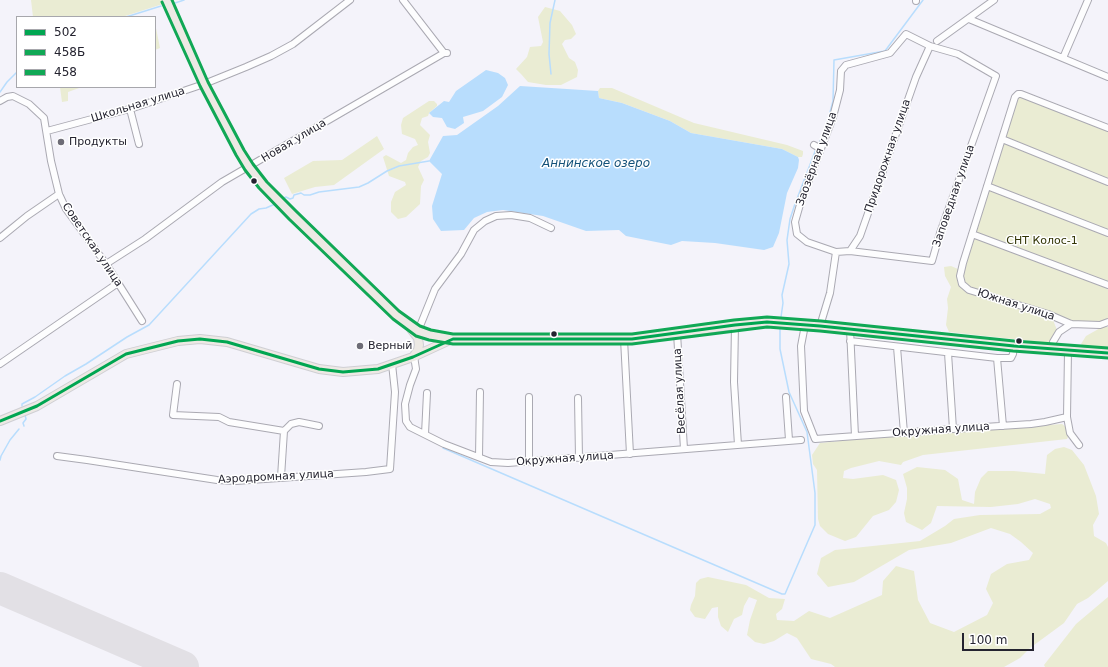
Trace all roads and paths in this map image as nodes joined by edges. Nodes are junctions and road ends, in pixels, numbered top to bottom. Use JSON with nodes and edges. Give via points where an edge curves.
{"nodes":[{"id":1,"x":167,"y":0,"type":"edge"},
{"id":2,"x":350,"y":0,"type":"edge"},
{"id":3,"x":403,"y":0,"type":"edge"},
{"id":4,"x":994,"y":0,"type":"edge"},
{"id":5,"x":1088,"y":0,"type":"edge"},
{"id":6,"x":969,"y":19,"type":"junction"},
{"id":7,"x":937,"y":41,"type":"dead end"},
{"id":8,"x":930,"y":46,"type":"junction"},
{"id":9,"x":1063,"y":58,"type":"junction"},
{"id":10,"x":1108,"y":77,"type":"edge"},
{"id":11,"x":204,"y":84,"type":"junction"},
{"id":12,"x":0,"y":101,"type":"edge"},
{"id":13,"x":130,"y":109,"type":"junction"},
{"id":14,"x":1108,"y":128,"type":"edge"},
{"id":15,"x":47,"y":131,"type":"junction"},
{"id":16,"x":1002,"y":138,"type":"junction"},
{"id":17,"x":139,"y":144,"type":"dead end"},
{"id":18,"x":814,"y":145,"type":"dead end"},
{"id":19,"x":821,"y":149,"type":"junction"},
{"id":20,"x":249,"y":167,"type":"junction"},
{"id":21,"x":1108,"y":182,"type":"edge"},
{"id":22,"x":987,"y":186,"type":"junction"},
{"id":23,"x":59,"y":194,"type":"junction"},
{"id":24,"x":552,"y":228,"type":"dead end"},
{"id":25,"x":1108,"y":233,"type":"edge"},
{"id":26,"x":972,"y":234,"type":"junction"},
{"id":27,"x":0,"y":238,"type":"edge"},
{"id":28,"x":850,"y":251,"type":"junction"},
{"id":29,"x":836,"y":252,"type":"junction"},
{"id":30,"x":106,"y":264,"type":"junction"},
{"id":31,"x":118,"y":283,"type":"junction"},
{"id":32,"x":1108,"y":285,"type":"edge"},
{"id":33,"x":142,"y":321,"type":"dead end"},
{"id":34,"x":1108,"y":322,"type":"edge"},
{"id":35,"x":1071,"y":324,"type":"junction"},
{"id":36,"x":735,"y":325,"type":"junction"},
{"id":37,"x":805,"y":325,"type":"junction"},
{"id":38,"x":410,"y":326,"type":"junction"},
{"id":39,"x":820,"y":326,"type":"junction"},
{"id":40,"x":850,"y":329,"type":"junction"},
{"id":41,"x":418,"y":331,"type":"junction"},
{"id":42,"x":677,"y":332,"type":"junction"},
{"id":43,"x":453,"y":339,"type":"junction"},
{"id":44,"x":624,"y":339,"type":"junction"},
{"id":45,"x":850,"y":341,"type":"junction"},
{"id":46,"x":1014,"y":346,"type":"junction"},
{"id":47,"x":897,"y":347,"type":"junction"},
{"id":48,"x":1052,"y":350,"type":"junction"},
{"id":49,"x":1068,"y":351,"type":"junction"},
{"id":50,"x":948,"y":353,"type":"junction"},
{"id":51,"x":1108,"y":354,"type":"edge"},
{"id":52,"x":413,"y":356,"type":"junction"},
{"id":53,"x":997,"y":358,"type":"junction"},
{"id":54,"x":0,"y":364,"type":"edge"},
{"id":55,"x":392,"y":364,"type":"junction"},
{"id":56,"x":177,"y":384,"type":"dead end"},
{"id":57,"x":480,"y":392,"type":"dead end"},
{"id":58,"x":426,"y":393,"type":"dead end"},
{"id":59,"x":529,"y":397,"type":"dead end"},
{"id":60,"x":786,"y":397,"type":"dead end"},
{"id":61,"x":578,"y":398,"type":"dead end"},
{"id":62,"x":1066,"y":417,"type":"junction"},
{"id":63,"x":0,"y":421,"type":"edge"},
{"id":64,"x":319,"y":426,"type":"dead end"},
{"id":65,"x":1003,"y":426,"type":"junction"},
{"id":66,"x":953,"y":429,"type":"junction"},
{"id":67,"x":284,"y":431,"type":"junction"},
{"id":68,"x":904,"y":432,"type":"junction"},
{"id":69,"x":425,"y":434,"type":"junction"},
{"id":70,"x":855,"y":436,"type":"junction"},
{"id":71,"x":789,"y":440,"type":"junction"},
{"id":72,"x":801,"y":440,"type":"dead end"},
{"id":73,"x":738,"y":445,"type":"junction"},
{"id":74,"x":1079,"y":445,"type":"dead end"},
{"id":75,"x":684,"y":449,"type":"junction"},
{"id":76,"x":630,"y":454,"type":"junction"},
{"id":77,"x":57,"y":456,"type":"dead end"},
{"id":78,"x":479,"y":457,"type":"junction"},
{"id":79,"x":579,"y":458,"type":"junction"},
{"id":80,"x":529,"y":461,"type":"junction"},
{"id":81,"x":281,"y":477,"type":"junction"}],
"edges":[{"from":1,"to":11,"type":"main road"},
{"from":2,"to":11,"type":"street","name":"Школьная улица","via":[[293,44],[265,59]]},
{"from":3,"to":20,"type":"street","name":"Новая улица","via":[[446,53]]},
{"from":4,"to":6,"type":"street"},
{"from":5,"to":9,"type":"street"},
{"from":6,"to":7,"type":"street"},
{"from":6,"to":9,"type":"street"},
{"from":8,"to":19,"type":"street","name":"Заозёрная улица","via":[[906,34],[890,53],[846,65],[841,71],[834,117]]},
{"from":8,"to":28,"type":"street","name":"Придорожная улица","via":[[916,77],[860,236]]},
{"from":8,"to":28,"type":"street","name":"Заповедная улица","via":[[958,54],[996,76],[932,261]]},
{"from":9,"to":10,"type":"street"},
{"from":11,"to":13,"type":"street","name":"Школьная улица"},
{"from":11,"to":20,"type":"main road"},
{"from":12,"to":15,"type":"street","name":"Советская улица","via":[[13,96],[29,104],[44,118]]},
{"from":13,"to":15,"type":"street","name":"Школьная улица"},
{"from":13,"to":17,"type":"street"},
{"from":14,"to":16,"type":"street","via":[[1018,94]]},
{"from":15,"to":23,"type":"street","name":"Советская улица"},
{"from":16,"to":21,"type":"street"},
{"from":16,"to":22,"type":"street"},
{"from":18,"to":19,"type":"street"},
{"from":19,"to":29,"type":"street","name":"Заозёрная улица","via":[[795,222],[802,239]]},
{"from":20,"to":30,"type":"street","name":"Новая улица","via":[[222,182],[145,239]]},
{"from":20,"to":38,"type":"main road","via":[[292,215]]},
{"from":22,"to":25,"type":"street"},
{"from":22,"to":26,"type":"street"},
{"from":23,"to":27,"type":"street"},
{"from":23,"to":30,"type":"street","name":"Советская улица","via":[[66,209]]},
{"from":24,"to":41,"type":"street","via":[[530,218],[511,215],[496,216],[485,221],[474,230],[435,289]]},
{"from":26,"to":32,"type":"street"},
{"from":26,"to":35,"type":"street","name":"Южная улица","via":[[960,276],[962,284],[969,290],[1048,314]]},
{"from":28,"to":29,"type":"street"},
{"from":29,"to":39,"type":"street","via":[[830,293]]},
{"from":30,"to":31,"type":"street","name":"Советская улица"},
{"from":31,"to":33,"type":"street","name":"Советская улица"},
{"from":31,"to":54,"type":"street"},
{"from":34,"to":35,"type":"street","via":[[1100,325]]},
{"from":35,"to":48,"type":"street","via":[[1059,332]]},
{"from":36,"to":37,"type":"main road","via":[[767,322]]},
{"from":36,"to":42,"type":"main road"},
{"from":36,"to":73,"type":"street","via":[[734,382]]},
{"from":37,"to":39,"type":"main road"},
{"from":37,"to":70,"type":"street","name":"Окружная улица","via":[[801,346],[804,411],[815,439]]},
{"from":38,"to":41,"type":"main road"},
{"from":38,"to":52,"type":"main road","via":[[418,338],[418,350]]},
{"from":39,"to":40,"type":"main road"},
{"from":40,"to":45,"type":"street"},
{"from":40,"to":46,"type":"main road"},
{"from":41,"to":43,"type":"main road"},
{"from":42,"to":44,"type":"main road"},
{"from":42,"to":75,"type":"street","name":"Весёлая улица"},
{"from":43,"to":44,"type":"main road"},
{"from":43,"to":52,"type":"main road"},
{"from":44,"to":76,"type":"street"},
{"from":45,"to":47,"type":"street"},
{"from":45,"to":70,"type":"street"},
{"from":46,"to":48,"type":"main road"},
{"from":46,"to":53,"type":"street","via":[[1011,358]]},
{"from":47,"to":50,"type":"street"},
{"from":47,"to":68,"type":"street"},
{"from":48,"to":49,"type":"main road"},
{"from":49,"to":51,"type":"main road"},
{"from":49,"to":62,"type":"street"},
{"from":50,"to":53,"type":"street"},
{"from":50,"to":66,"type":"street"},
{"from":52,"to":55,"type":"main road"},
{"from":52,"to":69,"type":"street","name":"Окружная улица","via":[[416,369],[404,413],[410,427]]},
{"from":53,"to":65,"type":"street"},
{"from":55,"to":63,"type":"main road","via":[[378,369],[343,372],[319,369],[227,342],[200,339],[178,341],[126,354],[37,406]]},
{"from":55,"to":81,"type":"street","name":"Аэродромная улица","via":[[395,392],[390,469]]},
{"from":56,"to":67,"type":"street","via":[[173,415],[219,417],[229,422]]},
{"from":57,"to":78,"type":"street"},
{"from":58,"to":69,"type":"street"},
{"from":59,"to":80,"type":"street"},
{"from":60,"to":71,"type":"street"},
{"from":61,"to":79,"type":"street"},
{"from":62,"to":65,"type":"street","name":"Окружная улица"},
{"from":62,"to":74,"type":"street","via":[[1070,433]]},
{"from":64,"to":67,"type":"street","via":[[299,422],[291,424]]},
{"from":65,"to":66,"type":"street","name":"Окружная улица"},
{"from":66,"to":68,"type":"street","name":"Окружная улица"},
{"from":67,"to":81,"type":"street"},
{"from":68,"to":70,"type":"street","name":"Окружная улица"},
{"from":69,"to":78,"type":"street","name":"Окружная улица"},
{"from":71,"to":72,"type":"street","name":"Окружная улица"},
{"from":71,"to":73,"type":"street","name":"Окружная улица"},
{"from":73,"to":75,"type":"street","name":"Окружная улица"},
{"from":75,"to":76,"type":"street","name":"Окружная улица"},
{"from":76,"to":79,"type":"street","name":"Окружная улица"},
{"from":77,"to":81,"type":"street","name":"Аэродромная улица","via":[[206,479],[236,481]]},
{"from":78,"to":80,"type":"street","name":"Окружная улица","via":[[499,463]]},
{"from":79,"to":80,"type":"street","name":"Окружная улица"}]}
